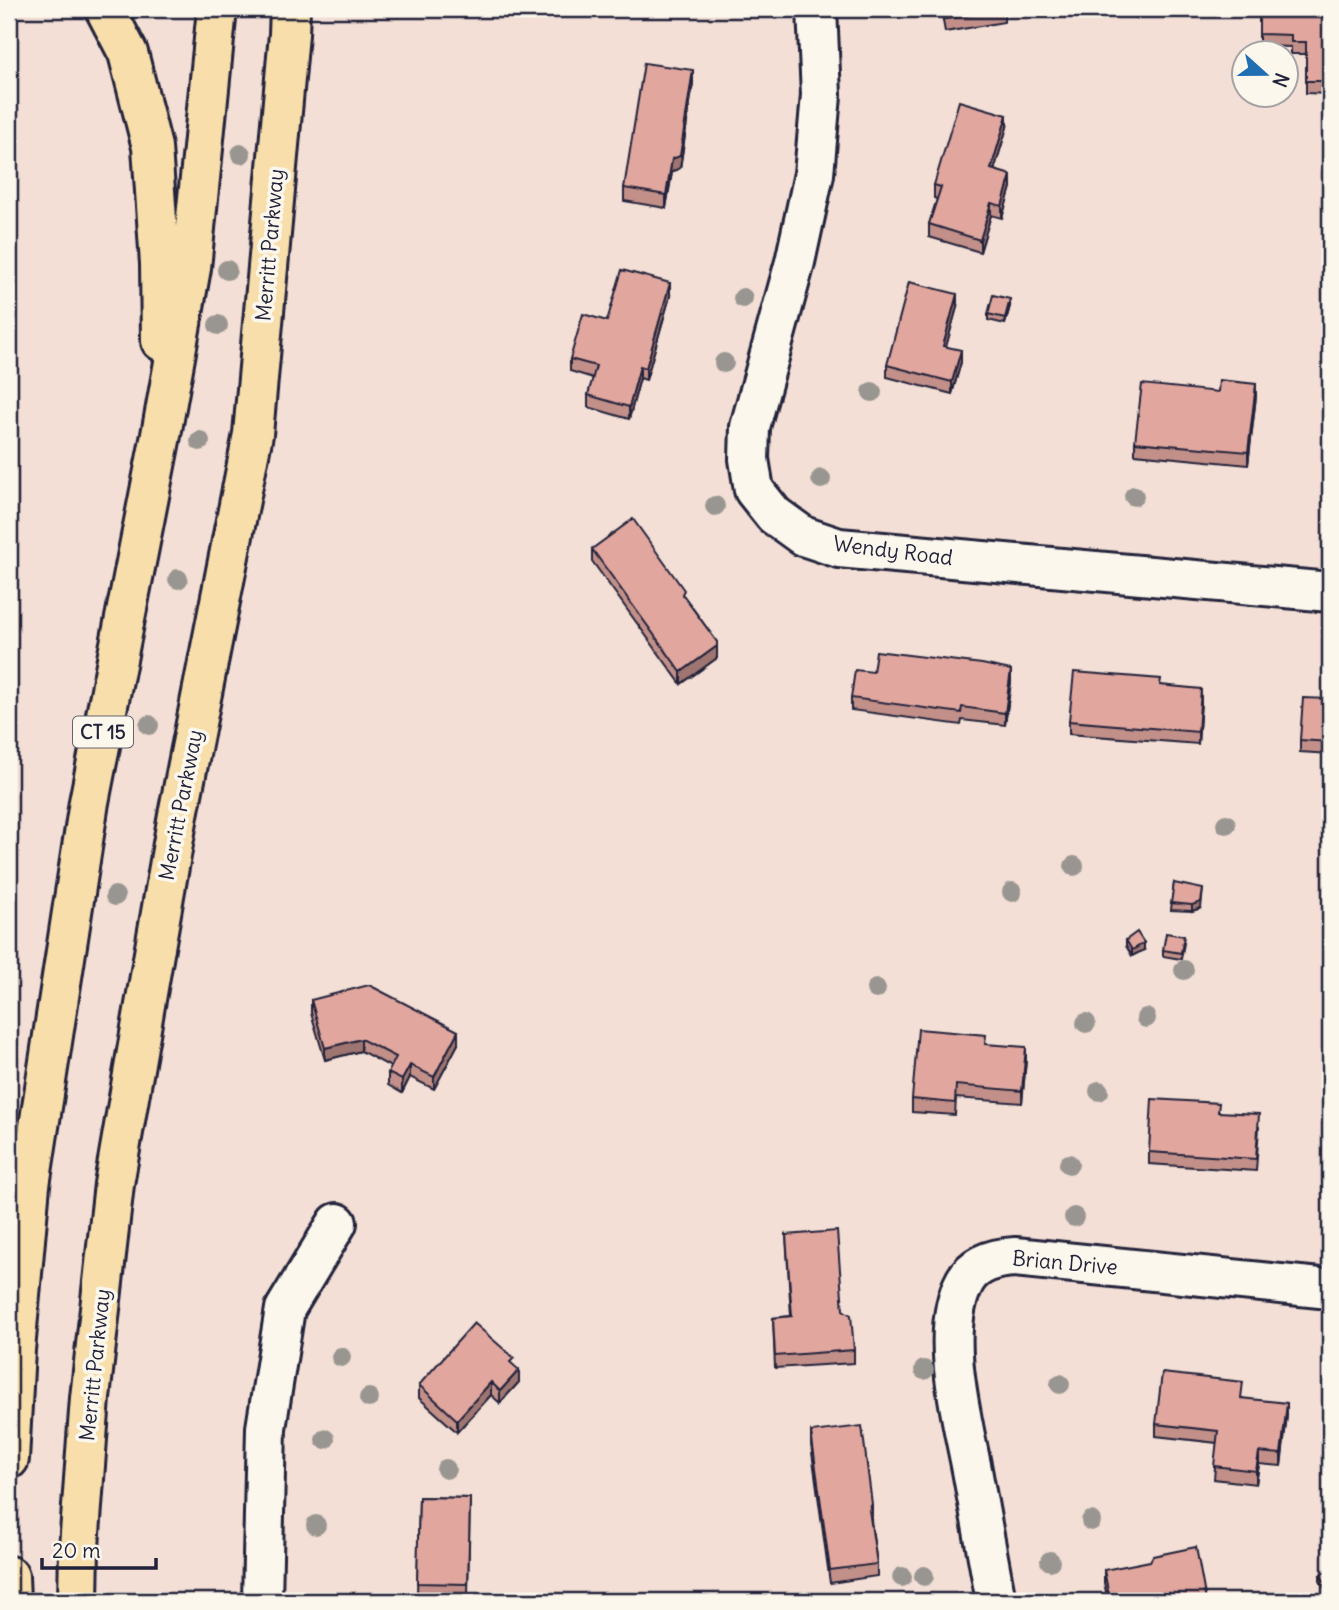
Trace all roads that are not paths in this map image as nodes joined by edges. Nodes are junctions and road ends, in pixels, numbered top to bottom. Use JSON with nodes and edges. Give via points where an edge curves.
{"nodes":[{"id":1,"x":105,"y":9,"type":"edge"},
{"id":2,"x":217,"y":9,"type":"edge"},
{"id":3,"x":290,"y":9,"type":"edge"},
{"id":4,"x":817,"y":9,"type":"edge"},
{"id":5,"x":161,"y":435,"type":"junction"},
{"id":6,"x":1330,"y":592,"type":"edge"},
{"id":7,"x":337,"y":1223,"type":"dead end"},
{"id":8,"x":1330,"y":1289,"type":"edge"},
{"id":9,"x":9,"y":1458,"type":"edge"},
{"id":10,"x":9,"y":1576,"type":"edge"},
{"id":11,"x":10,"y":1601,"type":"edge"},
{"id":12,"x":78,"y":1601,"type":"edge"},
{"id":13,"x":262,"y":1601,"type":"edge"},
{"id":14,"x":996,"y":1601,"type":"edge"}],
"edges":[{"from":1,"to":5,"type":"highway","via":[[128,53],[152,148],[160,264]]},
{"from":2,"to":5,"type":"highway","number":"CT 15","via":[[191,268]]},
{"from":3,"to":12,"type":"highway","name":"Merritt Parkway","via":[[253,433],[178,815],[114,1184],[90,1398]]},
{"from":4,"to":6,"type":"street","name":"Wendy Road","via":[[821,94],[814,174],[750,426],[754,490],[774,515],[803,536],[839,548]]},
{"from":5,"to":9,"type":"highway","number":"CT 15","via":[[89,802],[30,1185]]},
{"from":7,"to":13,"type":"street","via":[[285,1309],[266,1428]]},
{"from":8,"to":14,"type":"street","name":"Brian Drive","via":[[1015,1257],[980,1265],[965,1280],[954,1311],[952,1337],[955,1381]]},
{"from":10,"to":11,"type":"highway"}]}
